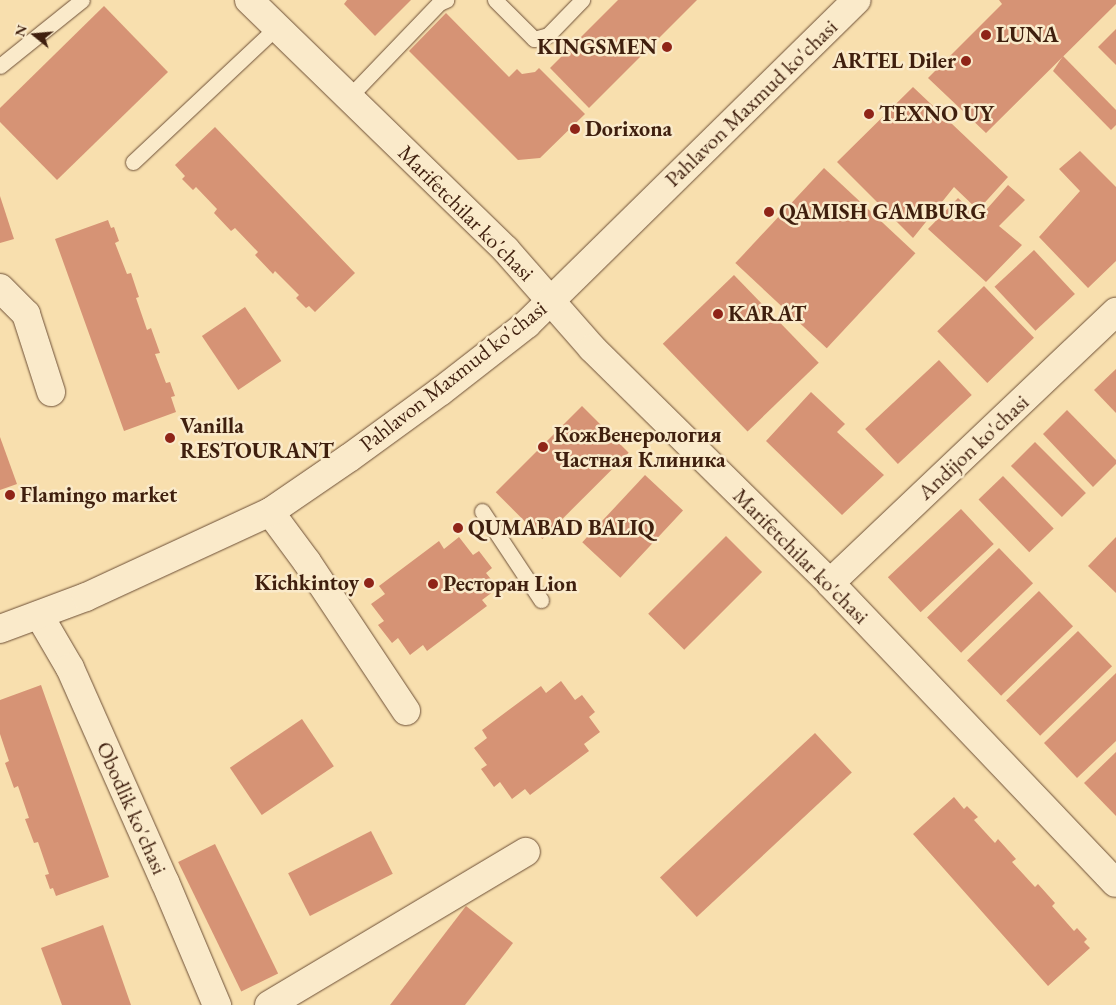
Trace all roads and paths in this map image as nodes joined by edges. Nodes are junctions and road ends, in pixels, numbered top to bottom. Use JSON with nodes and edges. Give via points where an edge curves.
{"nodes":[{"id":1,"x":82,"y":0,"type":"edge"},
{"id":2,"x":249,"y":0,"type":"edge"},
{"id":3,"x":446,"y":0,"type":"edge"},
{"id":4,"x":495,"y":0,"type":"edge"},
{"id":5,"x":582,"y":0,"type":"edge"},
{"id":6,"x":857,"y":0,"type":"edge"},
{"id":7,"x":277,"y":27,"type":"junction"},
{"id":8,"x":0,"y":66,"type":"edge"},
{"id":9,"x":348,"y":98,"type":"junction"},
{"id":10,"x":134,"y":162,"type":"dead end"},
{"id":11,"x":0,"y":288,"type":"edge"},
{"id":12,"x":551,"y":300,"type":"junction"},
{"id":13,"x":1116,"y":312,"type":"edge"},
{"id":14,"x":51,"y":392,"type":"dead end"},
{"id":15,"x":482,"y":511,"type":"dead end"},
{"id":16,"x":270,"y":512,"type":"junction"},
{"id":17,"x":830,"y":582,"type":"junction"},
{"id":18,"x":541,"y":600,"type":"dead end"},
{"id":19,"x":39,"y":615,"type":"junction"},
{"id":20,"x":0,"y":629,"type":"edge"},
{"id":21,"x":406,"y":711,"type":"dead end"},
{"id":22,"x":526,"y":852,"type":"dead end"},
{"id":23,"x":1113,"y":875,"type":"edge"},
{"id":24,"x":217,"y":1005,"type":"edge"},
{"id":25,"x":269,"y":1005,"type":"edge"}],
"edges":[{"from":1,"to":8,"type":"lane"},
{"from":2,"to":7,"type":"street","name":"Marifetchilar ko'chasi"},
{"from":3,"to":9,"type":"lane"},
{"from":4,"to":5,"type":"lane","via":[[534,40],[548,35]]},
{"from":6,"to":12,"type":"street","name":"Pahlavon Maxmud ko'chasi"},
{"from":7,"to":9,"type":"street","name":"Marifetchilar ko'chasi"},
{"from":7,"to":10,"type":"lane"},
{"from":9,"to":12,"type":"street","name":"Marifetchilar ko'chasi","via":[[506,250]]},
{"from":11,"to":14,"type":"street","via":[[26,314]]},
{"from":12,"to":16,"type":"street","name":"Pahlavon Maxmud ko'chasi","via":[[527,324],[441,391]]},
{"from":12,"to":17,"type":"street","name":"Marifetchilar ko'chasi","via":[[592,348]]},
{"from":13,"to":17,"type":"street","name":"Andijon ko'chasi"},
{"from":15,"to":18,"type":"lane"},
{"from":16,"to":19,"type":"street","name":"Pahlavon Maxmud ko'chasi","via":[[166,562]]},
{"from":16,"to":21,"type":"street"},
{"from":17,"to":23,"type":"street","name":"Marifetchilar ko'chasi"},
{"from":19,"to":20,"type":"street","name":"Pahlavon Maxmud ko'chasi"},
{"from":19,"to":24,"type":"street","name":"Obodlik ko'chasi","via":[[70,668]]},
{"from":22,"to":25,"type":"street"}]}
